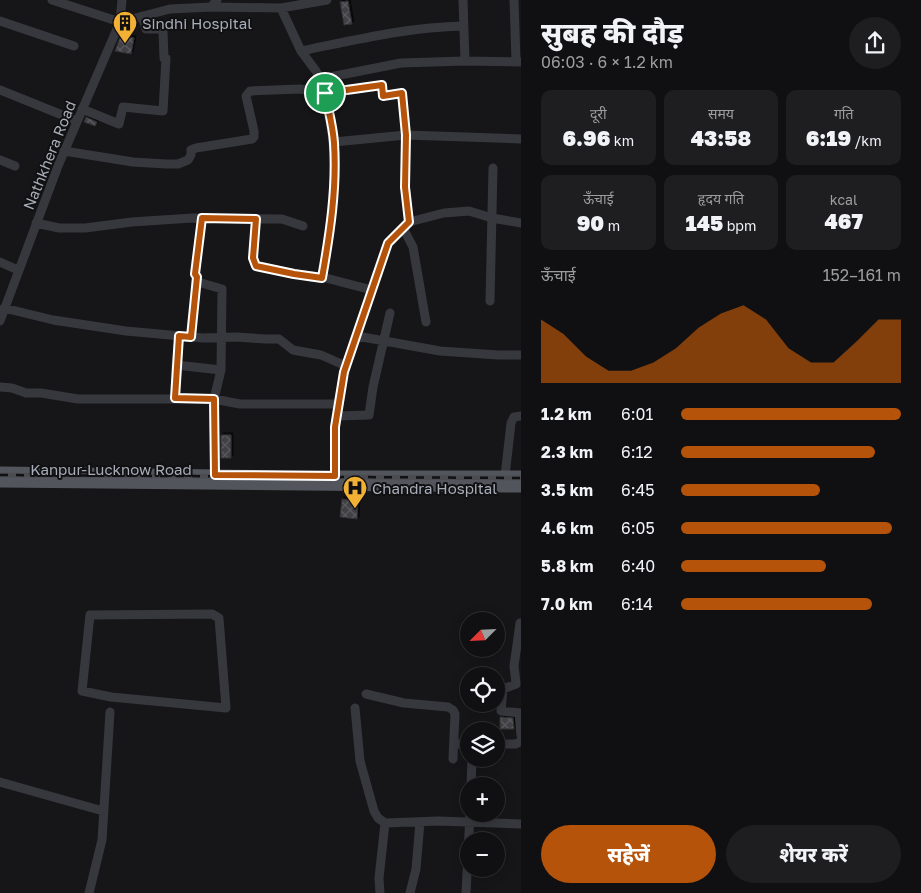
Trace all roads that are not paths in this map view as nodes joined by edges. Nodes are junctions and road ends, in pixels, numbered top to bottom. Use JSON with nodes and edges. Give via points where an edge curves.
{"nodes":[{"id":1,"x":52,"y":0,"type":"edge"},
{"id":2,"x":122,"y":0,"type":"edge"},
{"id":3,"x":327,"y":0,"type":"edge"},
{"id":4,"x":462,"y":0,"type":"edge"},
{"id":5,"x":514,"y":0,"type":"edge"},
{"id":6,"x":216,"y":3,"type":"edge"},
{"id":7,"x":280,"y":8,"type":"junction"},
{"id":8,"x":142,"y":16,"type":"junction"},
{"id":9,"x":0,"y":21,"type":"edge"},
{"id":10,"x":120,"y":22,"type":"junction"},
{"id":11,"x":462,"y":26,"type":"junction"},
{"id":12,"x":74,"y":46,"type":"dead end"},
{"id":13,"x":301,"y":51,"type":"junction"},
{"id":14,"x":465,"y":61,"type":"junction"},
{"id":15,"x":518,"y":62,"type":"edge"},
{"id":16,"x":320,"y":79,"type":"junction"},
{"id":17,"x":0,"y":90,"type":"edge"},
{"id":18,"x":325,"y":93,"type":"junction"},
{"id":19,"x":82,"y":109,"type":"junction"},
{"id":20,"x":77,"y":121,"type":"junction"},
{"id":21,"x":406,"y":135,"type":"junction"},
{"id":22,"x":521,"y":139,"type":"edge"},
{"id":23,"x":334,"y":142,"type":"junction"},
{"id":24,"x":64,"y":151,"type":"junction"},
{"id":25,"x":0,"y":160,"type":"edge"},
{"id":26,"x":15,"y":166,"type":"dead end"},
{"id":27,"x":493,"y":168,"type":"dead end"},
{"id":28,"x":202,"y":218,"type":"junction"},
{"id":29,"x":492,"y":218,"type":"junction"},
{"id":30,"x":256,"y":219,"type":"junction"},
{"id":31,"x":36,"y":222,"type":"junction"},
{"id":32,"x":521,"y":223,"type":"edge"},
{"id":33,"x":406,"y":225,"type":"junction"},
{"id":34,"x":303,"y":226,"type":"dead end"},
{"id":35,"x":0,"y":262,"type":"edge"},
{"id":36,"x":18,"y":270,"type":"junction"},
{"id":37,"x":197,"y":277,"type":"junction"},
{"id":38,"x":322,"y":278,"type":"junction"},
{"id":39,"x":0,"y":289,"type":"edge"},
{"id":40,"x":372,"y":290,"type":"junction"},
{"id":41,"x":10,"y":292,"type":"junction"},
{"id":42,"x":490,"y":301,"type":"dead end"},
{"id":43,"x":4,"y":308,"type":"junction"},
{"id":44,"x":390,"y":314,"type":"dead end"},
{"id":45,"x":0,"y":321,"type":"edge"},
{"id":46,"x":426,"y":322,"type":"dead end"},
{"id":47,"x":179,"y":336,"type":"junction"},
{"id":48,"x":356,"y":336,"type":"junction"},
{"id":49,"x":191,"y":337,"type":"junction"},
{"id":50,"x":222,"y":338,"type":"junction"},
{"id":51,"x":384,"y":341,"type":"junction"},
{"id":52,"x":521,"y":355,"type":"edge"},
{"id":53,"x":176,"y":365,"type":"junction"},
{"id":54,"x":346,"y":366,"type":"junction"},
{"id":55,"x":221,"y":370,"type":"junction"},
{"id":56,"x":0,"y":387,"type":"edge"},
{"id":57,"x":175,"y":398,"type":"junction"},
{"id":58,"x":214,"y":399,"type":"junction"},
{"id":59,"x":339,"y":404,"type":"junction"},
{"id":60,"x":337,"y":416,"type":"junction"},
{"id":61,"x":521,"y":416,"type":"edge"},
{"id":62,"x":0,"y":472,"type":"edge"},
{"id":63,"x":215,"y":475,"type":"junction"},
{"id":64,"x":335,"y":476,"type":"junction"},
{"id":65,"x":505,"y":476,"type":"junction"},
{"id":66,"x":521,"y":476,"type":"edge"},
{"id":67,"x":128,"y":479,"type":"junction"},
{"id":68,"x":0,"y":482,"type":"edge"},
{"id":69,"x":521,"y":487,"type":"edge"},
{"id":70,"x":212,"y":614,"type":"joint"},
{"id":71,"x":520,"y":623,"type":"edge"},
{"id":72,"x":366,"y":694,"type":"dead end"},
{"id":73,"x":355,"y":708,"type":"dead end"},
{"id":74,"x":110,"y":712,"type":"dead end"},
{"id":75,"x":520,"y":713,"type":"edge"},
{"id":76,"x":521,"y":736,"type":"edge"},
{"id":77,"x":521,"y":741,"type":"edge"},
{"id":78,"x":454,"y":744,"type":"junction"},
{"id":79,"x":460,"y":744,"type":"edge"},
{"id":80,"x":505,"y":744,"type":"edge"},
{"id":81,"x":454,"y":759,"type":"dead end"},
{"id":82,"x":0,"y":782,"type":"edge"},
{"id":83,"x":104,"y":811,"type":"junction"},
{"id":84,"x":460,"y":819,"type":"edge"},
{"id":85,"x":420,"y":822,"type":"junction"},
{"id":86,"x":469,"y":822,"type":"edge"},
{"id":87,"x":504,"y":822,"type":"edge"},
{"id":88,"x":385,"y":823,"type":"junction"},
{"id":89,"x":521,"y":824,"type":"edge"},
{"id":90,"x":89,"y":893,"type":"edge"},
{"id":91,"x":380,"y":893,"type":"edge"},
{"id":92,"x":410,"y":893,"type":"edge"},
{"id":93,"x":466,"y":893,"type":"edge"}],
"edges":[{"from":1,"to":10,"type":"street"},
{"from":2,"to":10,"type":"street","name":"Nathkhera Road"},
{"from":3,"to":7,"type":"street"},
{"from":4,"to":11,"type":"street"},
{"from":5,"to":15,"type":"street"},
{"from":6,"to":7,"type":"street"},
{"from":6,"to":8,"type":"street"},
{"from":7,"to":13,"type":"street"},
{"from":8,"to":10,"type":"street"},
{"from":8,"to":19,"type":"street","via":[[146,29],[161,29],[163,32],[166,58],[163,111],[123,107],[119,124]]},
{"from":9,"to":12,"type":"street"},
{"from":10,"to":19,"type":"street","name":"Nathkhera Road"},
{"from":11,"to":13,"type":"street","via":[[409,30]]},
{"from":11,"to":14,"type":"street"},
{"from":13,"to":16,"type":"street"},
{"from":14,"to":15,"type":"street"},
{"from":14,"to":16,"type":"street","via":[[400,63]]},
{"from":16,"to":18,"type":"street"},
{"from":17,"to":20,"type":"street"},
{"from":18,"to":21,"type":"street","via":[[382,85],[383,96],[402,93]]},
{"from":18,"to":23,"type":"street"},
{"from":18,"to":24,"type":"street","via":[[300,89],[250,91],[246,96],[254,137],[196,148],[191,150],[188,160],[178,164],[134,162]]},
{"from":19,"to":20,"type":"street","name":"Nathkhera Road"},
{"from":20,"to":24,"type":"street","name":"Nathkhera Road"},
{"from":21,"to":22,"type":"street"},
{"from":21,"to":23,"type":"street"},
{"from":21,"to":33,"type":"street"},
{"from":23,"to":38,"type":"street","via":[[334,194]]},
{"from":24,"to":31,"type":"street","name":"Nathkhera Road"},
{"from":25,"to":26,"type":"street"},
{"from":27,"to":29,"type":"street"},
{"from":28,"to":30,"type":"street"},
{"from":28,"to":31,"type":"street","via":[[85,228],[59,228]]},
{"from":28,"to":37,"type":"street"},
{"from":29,"to":32,"type":"street"},
{"from":29,"to":33,"type":"street","via":[[468,212],[444,214]]},
{"from":29,"to":42,"type":"street"},
{"from":30,"to":34,"type":"street","via":[[282,220]]},
{"from":30,"to":38,"type":"street","via":[[253,258],[256,266]]},
{"from":31,"to":36,"type":"street","name":"Nathkhera Road"},
{"from":33,"to":40,"type":"street","via":[[388,243]]},
{"from":33,"to":46,"type":"street"},
{"from":35,"to":36,"type":"street"},
{"from":36,"to":41,"type":"street","name":"Nathkhera Road"},
{"from":37,"to":49,"type":"street"},
{"from":37,"to":50,"type":"street","via":[[198,282],[222,289]]},
{"from":38,"to":40,"type":"street"},
{"from":39,"to":41,"type":"street"},
{"from":40,"to":48,"type":"street"},
{"from":41,"to":43,"type":"street","name":"Nathkhera Road"},
{"from":43,"to":45,"type":"street","name":"Nathkhera Road"},
{"from":43,"to":47,"type":"street","via":[[53,320]]},
{"from":44,"to":51,"type":"street"},
{"from":47,"to":49,"type":"street"},
{"from":47,"to":53,"type":"street"},
{"from":48,"to":51,"type":"street"},
{"from":48,"to":54,"type":"street"},
{"from":49,"to":50,"type":"street"},
{"from":50,"to":54,"type":"street","via":[[279,339],[293,350],[321,355]]},
{"from":50,"to":55,"type":"street"},
{"from":51,"to":52,"type":"street","via":[[440,352]]},
{"from":51,"to":60,"type":"street","via":[[369,415]]},
{"from":53,"to":55,"type":"street"},
{"from":53,"to":57,"type":"street"},
{"from":54,"to":59,"type":"street"},
{"from":55,"to":58,"type":"street"},
{"from":56,"to":57,"type":"street","via":[[78,399]]},
{"from":57,"to":58,"type":"street"},
{"from":58,"to":59,"type":"street","via":[[240,404]]},
{"from":58,"to":63,"type":"street"},
{"from":59,"to":60,"type":"street"},
{"from":60,"to":64,"type":"street"},
{"from":61,"to":65,"type":"street","via":[[514,416],[511,423]]},
{"from":62,"to":67,"type":"main road","name":"Kanpur-Lucknow Road"},
{"from":63,"to":64,"type":"main road","name":"Kanpur-Lucknow Road"},
{"from":63,"to":67,"type":"main road","name":"Kanpur-Lucknow Road"},
{"from":64,"to":65,"type":"main road","name":"Kanpur-Lucknow Road"},
{"from":65,"to":66,"type":"main road","name":"Kanpur-Lucknow Road"},
{"from":67,"to":68,"type":"main road","name":"Kanpur-Lucknow Road"},
{"from":67,"to":69,"type":"main road","name":"Kanpur-Lucknow Road"},
{"from":70,"to":70,"type":"street","via":[[90,615],[82,691],[111,697],[226,708],[220,618]]},
{"from":71,"to":75,"type":"street","via":[[514,666],[516,684],[503,689],[501,711]]},
{"from":72,"to":78,"type":"street","via":[[404,703],[448,706],[455,714]]},
{"from":73,"to":88,"type":"street","via":[[362,769],[374,811]]},
{"from":74,"to":83,"type":"street"},
{"from":75,"to":76,"type":"street"},
{"from":77,"to":80,"type":"street"},
{"from":78,"to":79,"type":"street"},
{"from":78,"to":81,"type":"street"},
{"from":82,"to":83,"type":"street"},
{"from":83,"to":90,"type":"street","via":[[102,840]]},
{"from":84,"to":85,"type":"street"},
{"from":85,"to":88,"type":"street"},
{"from":85,"to":92,"type":"street","via":[[416,869]]},
{"from":86,"to":93,"type":"street"},
{"from":87,"to":89,"type":"street"},
{"from":88,"to":91,"type":"street"}]}
